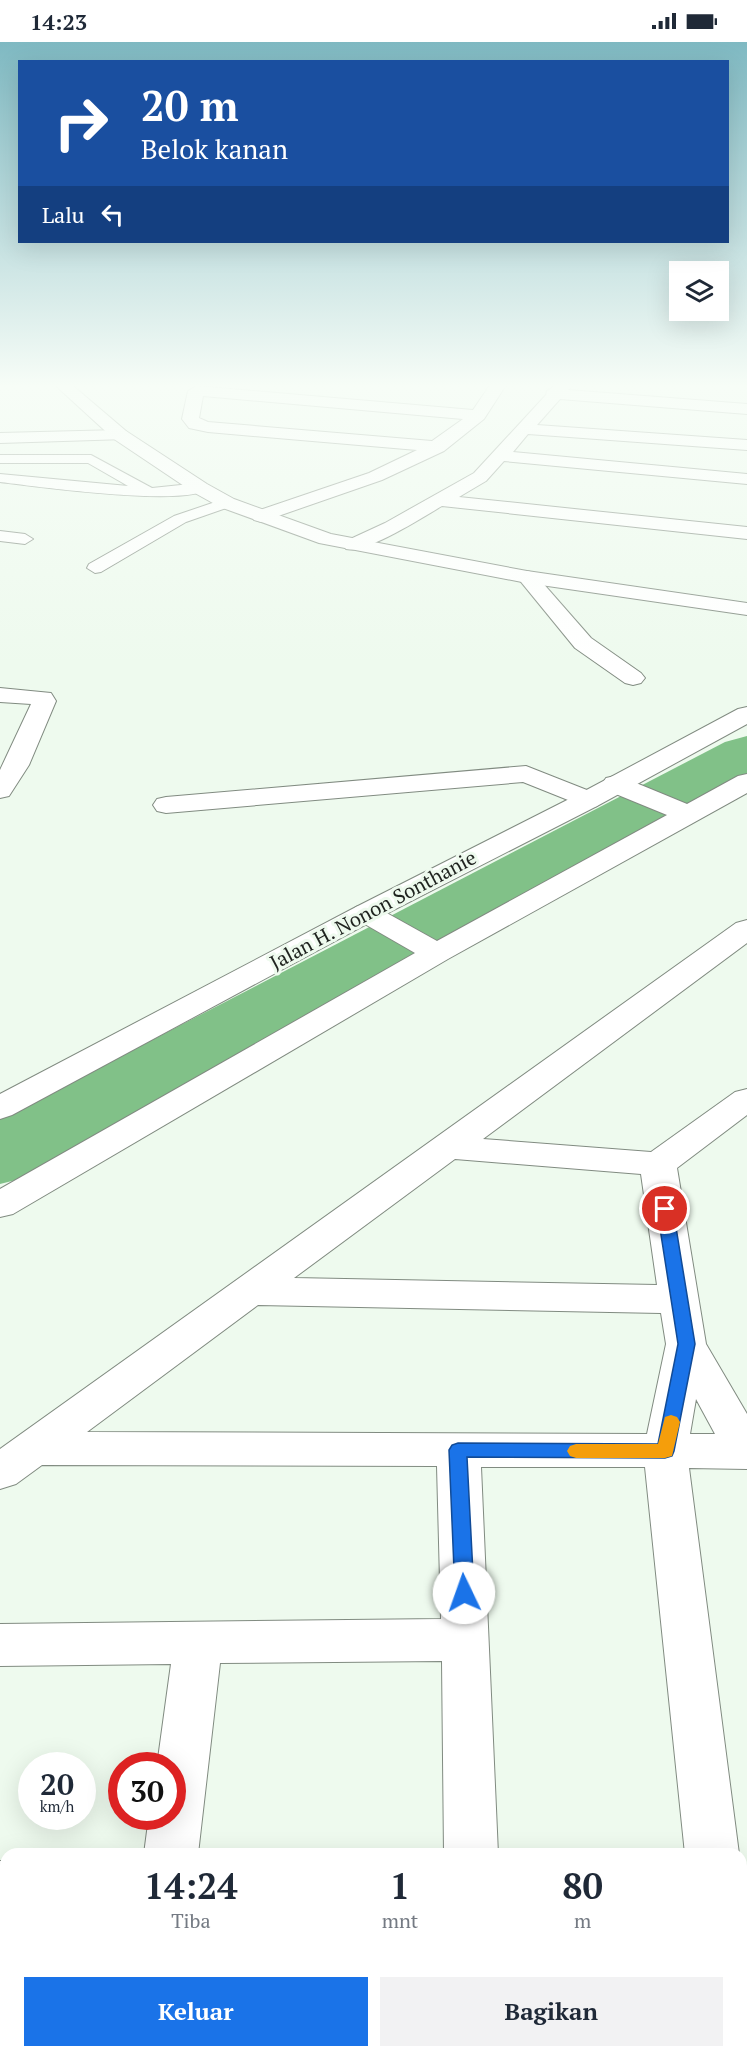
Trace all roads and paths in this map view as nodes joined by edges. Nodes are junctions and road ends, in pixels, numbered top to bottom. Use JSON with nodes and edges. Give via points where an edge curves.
{"nodes":[{"id":1,"x":11,"y":479,"type":"edge"},
{"id":2,"x":127,"y":479,"type":"edge"},
{"id":3,"x":187,"y":479,"type":"edge"},
{"id":4,"x":362,"y":479,"type":"edge"},
{"id":5,"x":476,"y":479,"type":"edge"},
{"id":6,"x":200,"y":488,"type":"junction"},
{"id":7,"x":152,"y":493,"type":"junction"},
{"id":8,"x":438,"y":500,"type":"junction"},
{"id":9,"x":227,"y":503,"type":"junction"},
{"id":10,"x":261,"y":516,"type":"junction"},
{"id":11,"x":747,"y":533,"type":"edge"},
{"id":12,"x":0,"y":536,"type":"edge"},
{"id":13,"x":26,"y":539,"type":"dead end"},
{"id":14,"x":353,"y":545,"type":"junction"},
{"id":15,"x":95,"y":568,"type":"dead end"},
{"id":16,"x":527,"y":577,"type":"junction"},
{"id":17,"x":747,"y":609,"type":"edge"},
{"id":18,"x":633,"y":678,"type":"dead end"},
{"id":19,"x":0,"y":695,"type":"edge"},
{"id":20,"x":747,"y":714,"type":"edge"},
{"id":21,"x":8,"y":765,"type":"edge"},
{"id":22,"x":747,"y":782,"type":"edge"},
{"id":23,"x":625,"y":788,"type":"junction"},
{"id":24,"x":0,"y":790,"type":"edge"},
{"id":25,"x":588,"y":800,"type":"junction"},
{"id":26,"x":166,"y":805,"type":"dead end"},
{"id":27,"x":683,"y":813,"type":"junction"},
{"id":28,"x":375,"y":918,"type":"junction"},
{"id":29,"x":747,"y":929,"type":"edge"},
{"id":30,"x":434,"y":951,"type":"junction"},
{"id":31,"x":747,"y":1099,"type":"edge"},
{"id":32,"x":0,"y":1108,"type":"edge"},
{"id":33,"x":445,"y":1146,"type":"junction"},
{"id":34,"x":658,"y":1164,"type":"junction"},
{"id":35,"x":0,"y":1205,"type":"edge"},
{"id":36,"x":246,"y":1291,"type":"junction"},
{"id":37,"x":679,"y":1299,"type":"junction"},
{"id":38,"x":686,"y":1344,"type":"junction"},
{"id":39,"x":458,"y":1450,"type":"junction"},
{"id":40,"x":665,"y":1451,"type":"junction"},
{"id":41,"x":747,"y":1452,"type":"edge"},
{"id":42,"x":16,"y":1460,"type":"edge"},
{"id":43,"x":466,"y":1640,"type":"junction"},
{"id":44,"x":198,"y":1643,"type":"junction"},
{"id":45,"x":0,"y":1645,"type":"edge"},
{"id":46,"x":172,"y":1848,"type":"edge"},
{"id":47,"x":471,"y":1848,"type":"edge"},
{"id":48,"x":711,"y":1848,"type":"edge"}],
"edges":[{"from":1,"to":7,"type":"lane"},
{"from":2,"to":7,"type":"lane"},
{"from":3,"to":6,"type":"street"},
{"from":4,"to":10,"type":"street"},
{"from":5,"to":8,"type":"street"},
{"from":6,"to":7,"type":"lane"},
{"from":6,"to":9,"type":"street"},
{"from":8,"to":11,"type":"street"},
{"from":8,"to":14,"type":"street"},
{"from":9,"to":10,"type":"street"},
{"from":9,"to":15,"type":"lane","via":[[180,519]]},
{"from":10,"to":14,"type":"street"},
{"from":12,"to":13,"type":"lane"},
{"from":14,"to":16,"type":"street"},
{"from":16,"to":17,"type":"street"},
{"from":16,"to":18,"type":"street","via":[[583,643]]},
{"from":19,"to":21,"type":"street","via":[[33,696],[44,701]]},
{"from":20,"to":23,"type":"street","name":"Jalan H. Nonon Sonthanie"},
{"from":21,"to":24,"type":"street"},
{"from":22,"to":27,"type":"street"},
{"from":23,"to":25,"type":"street","name":"Jalan H. Nonon Sonthanie"},
{"from":23,"to":27,"type":"street"},
{"from":25,"to":26,"type":"street","via":[[526,774]]},
{"from":25,"to":28,"type":"street","name":"Jalan H. Nonon Sonthanie"},
{"from":27,"to":30,"type":"street"},
{"from":28,"to":30,"type":"street"},
{"from":28,"to":32,"type":"street","name":"Jalan H. Nonon Sonthanie"},
{"from":29,"to":33,"type":"street"},
{"from":30,"to":35,"type":"street"},
{"from":31,"to":34,"type":"street"},
{"from":33,"to":34,"type":"street"},
{"from":33,"to":36,"type":"street"},
{"from":34,"to":37,"type":"street"},
{"from":36,"to":37,"type":"street"},
{"from":36,"to":42,"type":"street"},
{"from":37,"to":38,"type":"street"},
{"from":38,"to":40,"type":"street"},
{"from":38,"to":41,"type":"street"},
{"from":39,"to":40,"type":"street"},
{"from":39,"to":42,"type":"street"},
{"from":39,"to":43,"type":"street"},
{"from":40,"to":41,"type":"street"},
{"from":40,"to":48,"type":"street"},
{"from":43,"to":44,"type":"street"},
{"from":43,"to":47,"type":"street"},
{"from":44,"to":45,"type":"street"},
{"from":44,"to":46,"type":"street"}]}
